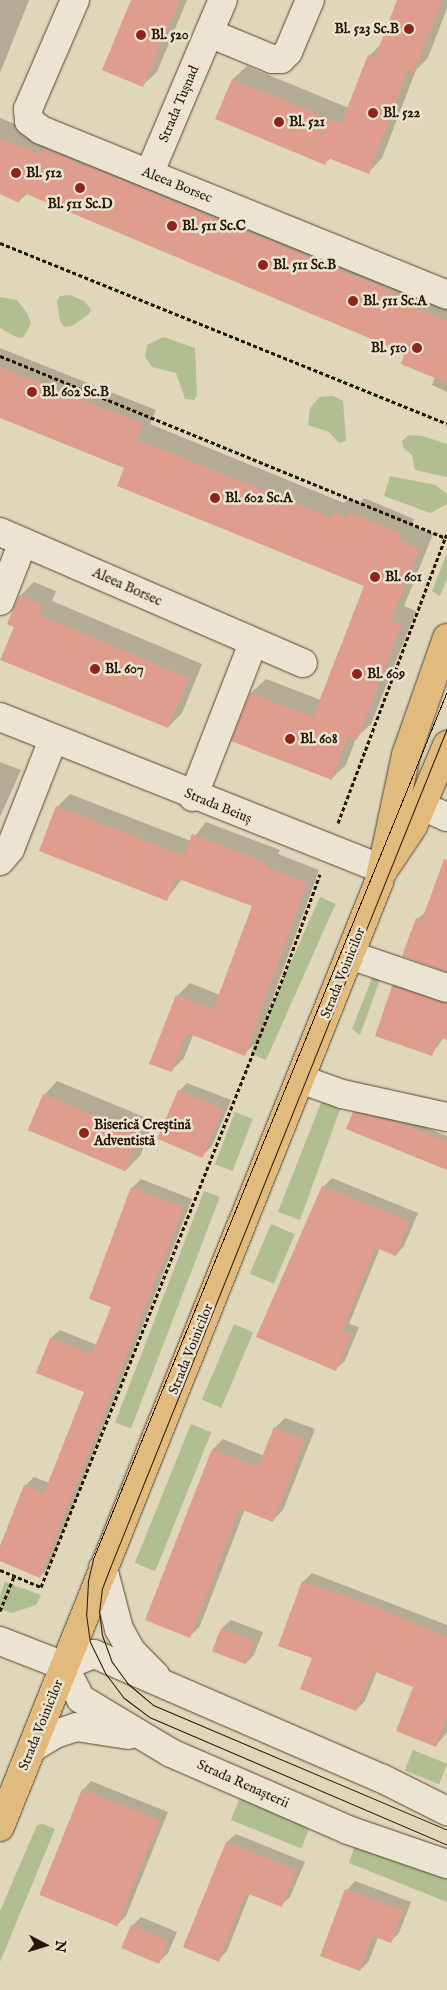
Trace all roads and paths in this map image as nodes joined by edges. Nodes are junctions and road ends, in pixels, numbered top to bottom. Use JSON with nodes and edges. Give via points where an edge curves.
{"nodes":[{"id":1,"x":75,"y":0,"type":"edge"},
{"id":2,"x":223,"y":0,"type":"edge"},
{"id":3,"x":310,"y":0,"type":"edge"},
{"id":4,"x":209,"y":34,"type":"junction"},
{"id":5,"x":148,"y":174,"type":"junction"},
{"id":6,"x":0,"y":243,"type":"edge"},
{"id":7,"x":447,"y":295,"type":"edge"},
{"id":8,"x":0,"y":356,"type":"edge"},
{"id":9,"x":447,"y":424,"type":"edge"},
{"id":10,"x":446,"y":536,"type":"edge"},
{"id":11,"x":12,"y":537,"type":"edge"},
{"id":12,"x":0,"y":601,"type":"edge"},
{"id":13,"x":447,"y":638,"type":"edge"},
{"id":14,"x":253,"y":643,"type":"junction"},
{"id":15,"x":304,"y":663,"type":"dead end"},
{"id":16,"x":0,"y":717,"type":"edge"},
{"id":17,"x":53,"y":740,"type":"junction"},
{"id":18,"x":447,"y":745,"type":"edge"},
{"id":19,"x":193,"y":796,"type":"junction"},
{"id":20,"x":422,"y":806,"type":"junction"},
{"id":21,"x":447,"y":817,"type":"edge"},
{"id":22,"x":329,"y":850,"type":"junction"},
{"id":23,"x":0,"y":860,"type":"edge"},
{"id":24,"x":384,"y":870,"type":"junction"},
{"id":25,"x":350,"y":955,"type":"junction"},
{"id":26,"x":447,"y":988,"type":"edge"},
{"id":27,"x":300,"y":1079,"type":"junction"},
{"id":28,"x":447,"y":1117,"type":"edge"},
{"id":29,"x":103,"y":1568,"type":"junction"},
{"id":30,"x":0,"y":1570,"type":"edge"},
{"id":31,"x":14,"y":1576,"type":"junction"},
{"id":32,"x":0,"y":1611,"type":"edge"},
{"id":33,"x":0,"y":1641,"type":"edge"},
{"id":34,"x":64,"y":1666,"type":"junction"},
{"id":35,"x":175,"y":1690,"type":"junction"},
{"id":36,"x":146,"y":1739,"type":"junction"},
{"id":37,"x":32,"y":1748,"type":"junction"},
{"id":38,"x":447,"y":1811,"type":"edge"},
{"id":39,"x":0,"y":1827,"type":"edge"},
{"id":40,"x":447,"y":1864,"type":"edge"}],
"edges":[{"from":1,"to":5,"type":"street","name":"Aleea Borsec","via":[[28,108],[29,121],[41,130]]},
{"from":2,"to":4,"type":"street","name":"Strada Tușnad"},
{"from":3,"to":4,"type":"street","via":[[288,52],[281,59],[272,59]]},
{"from":4,"to":5,"type":"street","name":"Strada Tușnad"},
{"from":5,"to":7,"type":"street","name":"Aleea Borsec"},
{"from":6,"to":9,"type":"path"},
{"from":8,"to":10,"type":"path"},
{"from":10,"to":22,"type":"path","via":[[361,754]]},
{"from":11,"to":12,"type":"street"},
{"from":11,"to":14,"type":"street","name":"Aleea Borsec"},
{"from":13,"to":24,"type":"main road","name":"Strada Voinicilor","via":[[406,755],[391,814]]},
{"from":14,"to":15,"type":"street","name":"Aleea Borsec"},
{"from":14,"to":19,"type":"street"},
{"from":16,"to":17,"type":"street","name":"Strada Beiuș"},
{"from":17,"to":19,"type":"street","name":"Strada Beiuș"},
{"from":17,"to":23,"type":"street","via":[[10,850]]},
{"from":18,"to":20,"type":"main road","name":"Strada Voinicilor"},
{"from":19,"to":22,"type":"street","name":"Strada Beiuș"},
{"from":20,"to":21,"type":"street"},
{"from":20,"to":24,"type":"main road","name":"Strada Voinicilor"},
{"from":22,"to":24,"type":"street","name":"Strada Beiuș"},
{"from":22,"to":31,"type":"path","via":[[284,975],[41,1586]]},
{"from":24,"to":25,"type":"main road","name":"Strada Voinicilor"},
{"from":25,"to":26,"type":"street"},
{"from":25,"to":27,"type":"main road","name":"Strada Voinicilor"},
{"from":27,"to":28,"type":"street","via":[[342,1094]]},
{"from":27,"to":29,"type":"main road","name":"Strada Voinicilor"},
{"from":29,"to":34,"type":"main road","name":"Strada Voinicilor"},
{"from":29,"to":35,"type":"street","via":[[126,1642],[142,1664]]},
{"from":30,"to":31,"type":"path"},
{"from":31,"to":32,"type":"path"},
{"from":33,"to":34,"type":"street"},
{"from":34,"to":35,"type":"street","via":[[94,1654]]},
{"from":34,"to":36,"type":"street","name":"Strada Renașterii","via":[[82,1699]]},
{"from":34,"to":37,"type":"main road","name":"Strada Voinicilor"},
{"from":35,"to":38,"type":"street","via":[[381,1778]]},
{"from":36,"to":37,"type":"street","via":[[76,1727],[55,1734]]},
{"from":36,"to":40,"type":"street","name":"Strada Renașterii","via":[[348,1830]]},
{"from":37,"to":39,"type":"main road","name":"Strada Voinicilor"}]}
